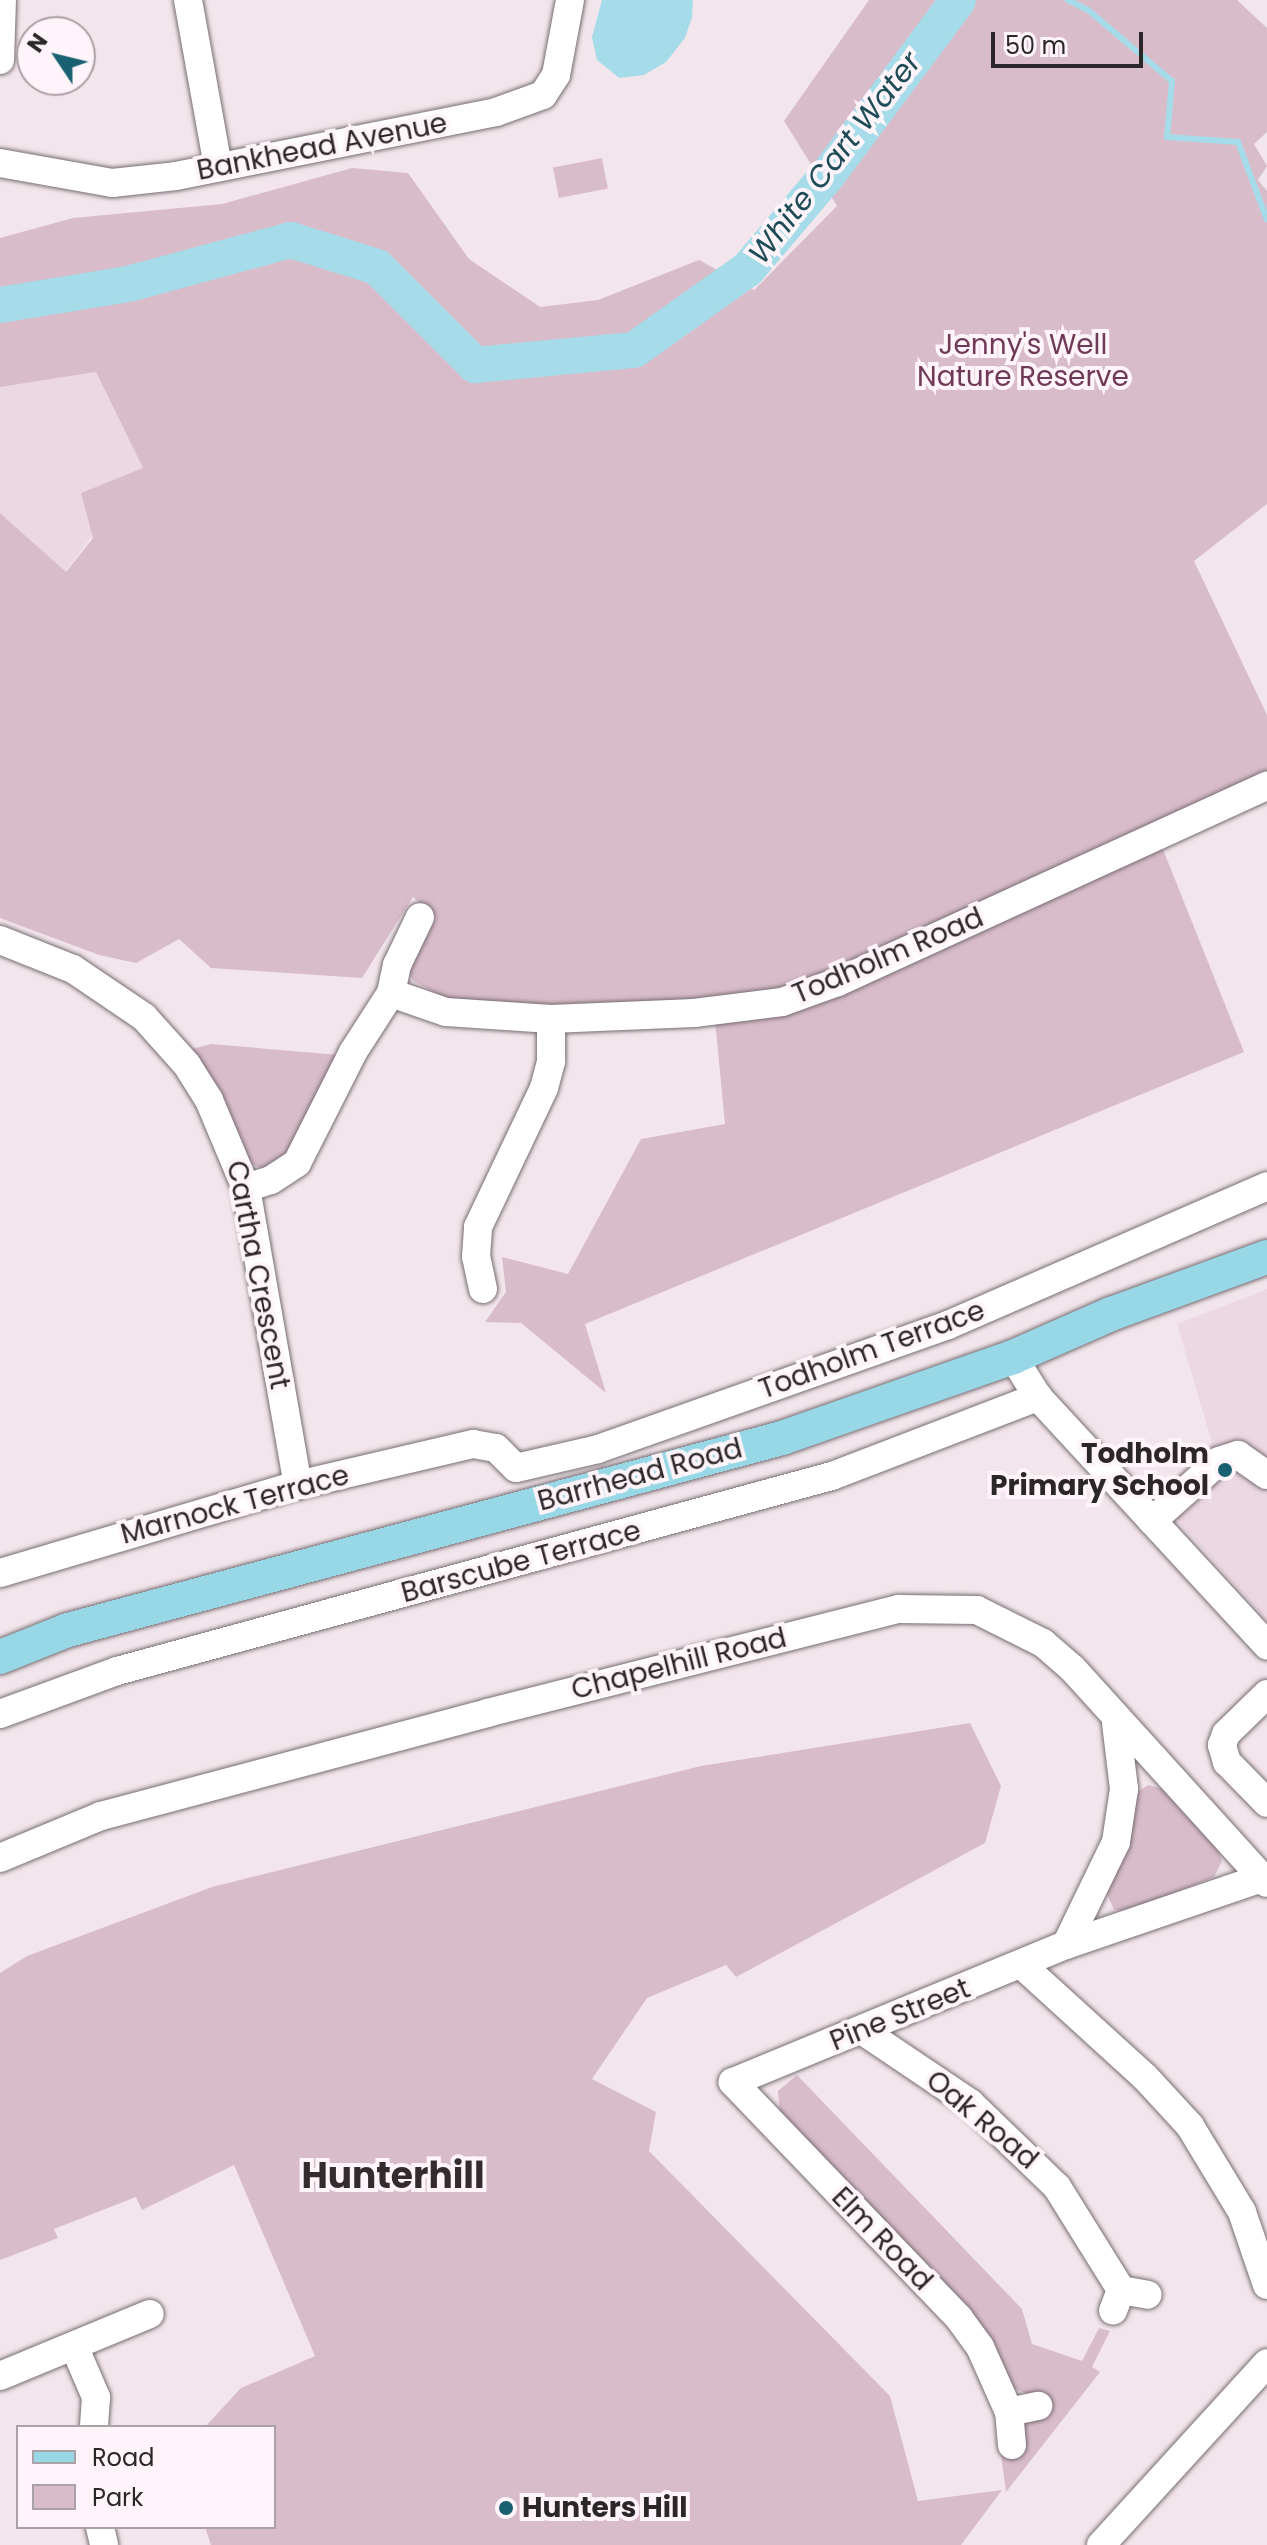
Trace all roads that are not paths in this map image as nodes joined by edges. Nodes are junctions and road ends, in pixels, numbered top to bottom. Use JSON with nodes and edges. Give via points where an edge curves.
{"nodes":[{"id":1,"x":2,"y":0,"type":"edge"},
{"id":2,"x":188,"y":0,"type":"edge"},
{"id":3,"x":570,"y":0,"type":"edge"},
{"id":4,"x":0,"y":60,"type":"edge"},
{"id":5,"x":0,"y":163,"type":"edge"},
{"id":6,"x":218,"y":167,"type":"junction"},
{"id":7,"x":1266,"y":791,"type":"edge"},
{"id":8,"x":420,"y":917,"type":"dead end"},
{"id":9,"x":0,"y":940,"type":"edge"},
{"id":10,"x":391,"y":993,"type":"junction"},
{"id":11,"x":551,"y":1019,"type":"junction"},
{"id":12,"x":1267,"y":1186,"type":"edge"},
{"id":13,"x":246,"y":1188,"type":"junction"},
{"id":14,"x":1267,"y":1257,"type":"edge"},
{"id":15,"x":483,"y":1289,"type":"dead end"},
{"id":16,"x":1013,"y":1357,"type":"junction"},
{"id":17,"x":1038,"y":1397,"type":"junction"},
{"id":18,"x":473,"y":1444,"type":"joint"},
{"id":19,"x":1267,"y":1475,"type":"edge"},
{"id":20,"x":298,"y":1485,"type":"junction"},
{"id":21,"x":1152,"y":1521,"type":"junction"},
{"id":22,"x":0,"y":1573,"type":"edge"},
{"id":23,"x":1267,"y":1645,"type":"edge"},
{"id":24,"x":0,"y":1657,"type":"edge"},
{"id":25,"x":1267,"y":1694,"type":"edge"},
{"id":26,"x":0,"y":1714,"type":"edge"},
{"id":27,"x":1116,"y":1723,"type":"junction"},
{"id":28,"x":1267,"y":1803,"type":"edge"},
{"id":29,"x":0,"y":1858,"type":"edge"},
{"id":30,"x":1265,"y":1881,"type":"edge"},
{"id":31,"x":1066,"y":1945,"type":"junction"},
{"id":32,"x":1023,"y":1966,"type":"junction"},
{"id":33,"x":863,"y":2031,"type":"junction"},
{"id":34,"x":733,"y":2082,"type":"joint"},
{"id":35,"x":1267,"y":2285,"type":"edge"},
{"id":36,"x":1128,"y":2298,"type":"dead end"},
{"id":37,"x":150,"y":2314,"type":"dead end"},
{"id":38,"x":74,"y":2346,"type":"junction"},
{"id":39,"x":1267,"y":2363,"type":"edge"},
{"id":40,"x":0,"y":2376,"type":"edge"},
{"id":41,"x":1038,"y":2406,"type":"dead end"},
{"id":42,"x":1009,"y":2412,"type":"junction"},
{"id":43,"x":94,"y":2425,"type":"edge"},
{"id":44,"x":1012,"y":2445,"type":"dead end"},
{"id":45,"x":1101,"y":2545,"type":"edge"}],
"edges":[{"from":1,"to":4,"type":"street"},
{"from":2,"to":6,"type":"street"},
{"from":3,"to":6,"type":"street","name":"Bankhead Avenue","via":[[562,55],[543,95],[496,112]]},
{"from":5,"to":6,"type":"street","name":"Bankhead Avenue","via":[[112,183]]},
{"from":7,"to":11,"type":"street","name":"Todholm Road","via":[[812,993],[747,1008]]},
{"from":8,"to":10,"type":"street","via":[[397,965]]},
{"from":9,"to":13,"type":"street","name":"Cartha Crescent","via":[[98,983],[162,1034],[209,1100]]},
{"from":10,"to":11,"type":"street","name":"Todholm Road","via":[[446,1012]]},
{"from":10,"to":13,"type":"street","via":[[353,1052],[297,1163]]},
{"from":11,"to":15,"type":"street","via":[[551,1061],[544,1088],[478,1227],[476,1257]]},
{"from":12,"to":18,"type":"street","name":"Todholm Terrace","via":[[948,1325],[598,1449],[516,1468],[496,1448]]},
{"from":13,"to":20,"type":"street","name":"Cartha Crescent"},
{"from":14,"to":16,"type":"main road","name":"Barrhead Road","via":[[1111,1314]]},
{"from":16,"to":17,"type":"street"},
{"from":16,"to":24,"type":"main road","name":"Barrhead Road","via":[[782,1438],[68,1630]]},
{"from":17,"to":21,"type":"street"},
{"from":17,"to":26,"type":"street","name":"Barscube Terrace","via":[[832,1476],[117,1671]]},
{"from":18,"to":20,"type":"street","name":"Marnock Terrace"},
{"from":19,"to":21,"type":"street","via":[[1238,1455],[1219,1461]]},
{"from":20,"to":22,"type":"street","name":"Marnock Terrace"},
{"from":21,"to":23,"type":"street"},
{"from":25,"to":28,"type":"street","via":[[1226,1734],[1222,1745],[1227,1762]]},
{"from":27,"to":29,"type":"street","name":"Chapelhill Road","via":[[1072,1668],[1043,1643],[977,1610],[899,1609],[206,1786],[101,1816]]},
{"from":27,"to":30,"type":"street","name":"Chapelhill Road"},
{"from":27,"to":31,"type":"street","via":[[1124,1789],[1116,1842],[1097,1891]]},
{"from":30,"to":31,"type":"street","name":"Pine Street"},
{"from":31,"to":32,"type":"street","name":"Pine Street"},
{"from":32,"to":33,"type":"street","name":"Pine Street"},
{"from":32,"to":35,"type":"street","via":[[1145,2077],[1190,2126],[1242,2212]]},
{"from":33,"to":34,"type":"street","name":"Pine Street"},
{"from":33,"to":36,"type":"street","name":"Oak Road","via":[[970,2103],[1010,2137],[1057,2187]]},
{"from":34,"to":42,"type":"street","name":"Elm Road","via":[[959,2318],[980,2347]]},
{"from":37,"to":38,"type":"street"},
{"from":38,"to":40,"type":"street"},
{"from":38,"to":43,"type":"street","via":[[96,2397]]},
{"from":39,"to":45,"type":"street"},
{"from":41,"to":42,"type":"street"},
{"from":42,"to":44,"type":"street","name":"Elm Road"}]}
